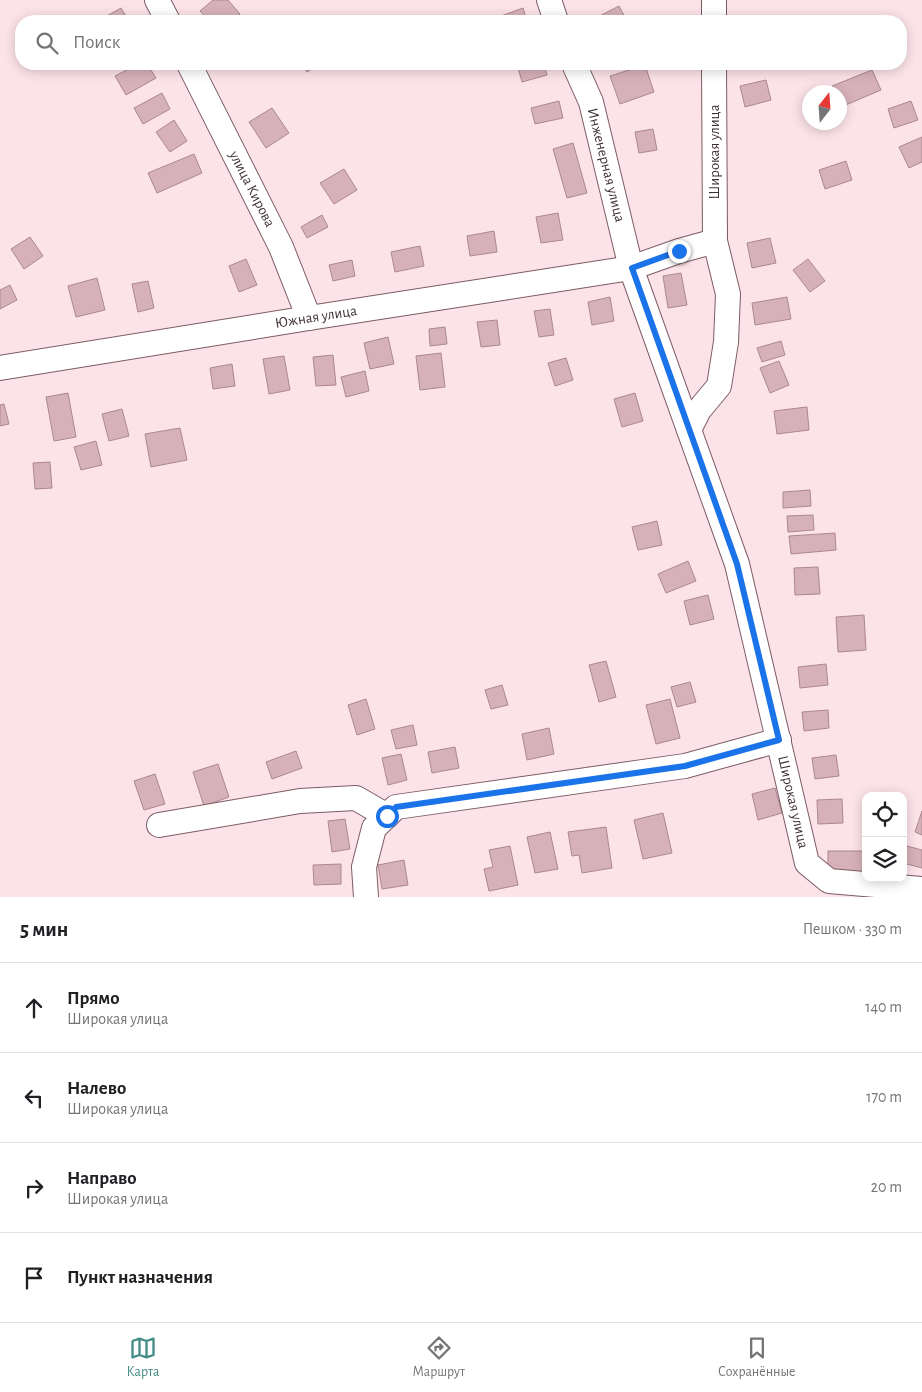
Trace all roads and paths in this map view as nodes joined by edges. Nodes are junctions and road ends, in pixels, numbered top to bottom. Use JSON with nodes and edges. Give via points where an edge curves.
{"nodes":[{"id":1,"x":157,"y":0,"type":"edge"},
{"id":2,"x":549,"y":0,"type":"edge"},
{"id":3,"x":714,"y":0,"type":"edge"},
{"id":4,"x":165,"y":15,"type":"edge"},
{"id":5,"x":554,"y":15,"type":"edge"},
{"id":6,"x":714,"y":15,"type":"edge"},
{"id":7,"x":192,"y":70,"type":"edge"},
{"id":8,"x":577,"y":70,"type":"edge"},
{"id":9,"x":714,"y":70,"type":"edge"},
{"id":10,"x":715,"y":241,"type":"junction"},
{"id":11,"x":632,"y":268,"type":"junction"},
{"id":12,"x":309,"y":318,"type":"junction"},
{"id":13,"x":0,"y":368,"type":"edge"},
{"id":14,"x":689,"y":430,"type":"junction"},
{"id":15,"x":779,"y":740,"type":"junction"},
{"id":16,"x":387,"y":816,"type":"junction"},
{"id":17,"x":159,"y":826,"type":"dead end"},
{"id":18,"x":922,"y":889,"type":"edge"},
{"id":19,"x":366,"y":897,"type":"edge"}],
"edges":[{"from":1,"to":4,"type":"street"},
{"from":2,"to":5,"type":"street"},
{"from":3,"to":6,"type":"street"},
{"from":7,"to":12,"type":"street","name":"улица Кирова","via":[[281,246]]},
{"from":8,"to":11,"type":"street","name":"Инженерная улица","via":[[591,102]]},
{"from":9,"to":10,"type":"street","name":"Широкая улица"},
{"from":10,"to":11,"type":"street"},
{"from":10,"to":14,"type":"street","name":"Широкая улица","via":[[728,294],[726,342],[719,386],[699,410]]},
{"from":11,"to":12,"type":"street","name":"Южная улица"},
{"from":11,"to":14,"type":"street","name":"Широкая улица"},
{"from":12,"to":13,"type":"street","name":"Южная улица"},
{"from":14,"to":15,"type":"street","name":"Широкая улица","via":[[737,564]]},
{"from":15,"to":16,"type":"street","name":"Широкая улица","via":[[685,766],[396,807]]},
{"from":15,"to":18,"type":"street","name":"Широкая улица","via":[[807,863],[830,881]]},
{"from":16,"to":17,"type":"street","via":[[356,798],[300,801]]},
{"from":16,"to":19,"type":"street","via":[[374,828],[364,867]]}]}
